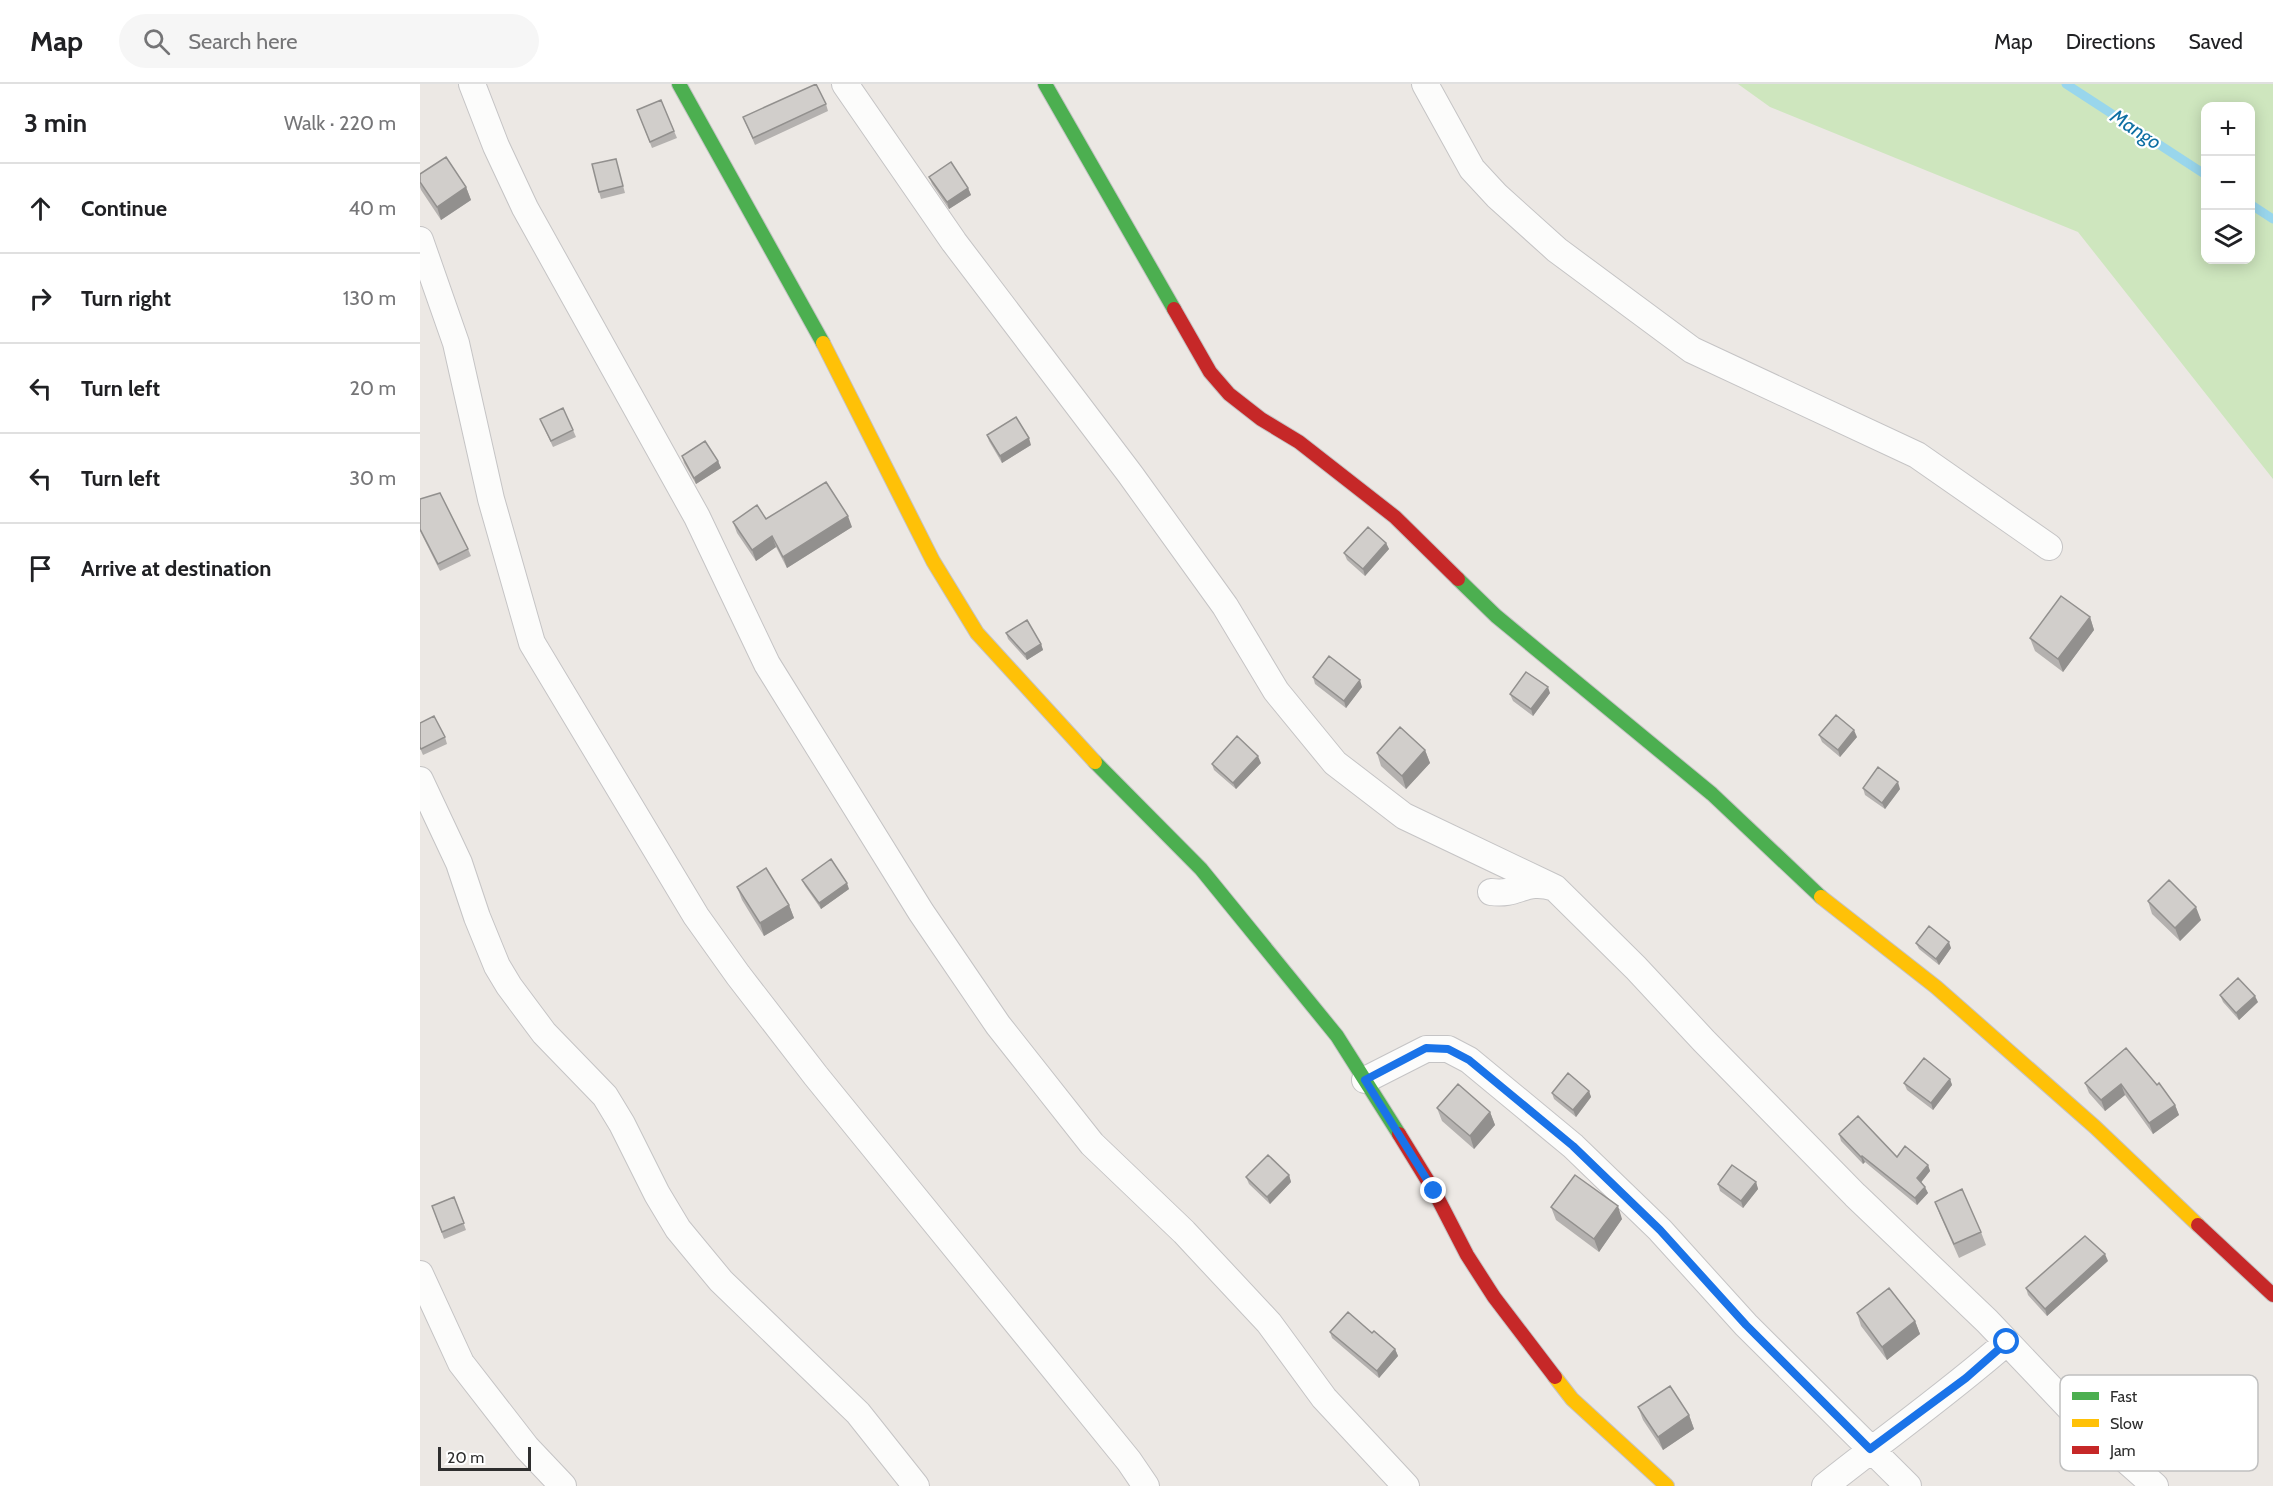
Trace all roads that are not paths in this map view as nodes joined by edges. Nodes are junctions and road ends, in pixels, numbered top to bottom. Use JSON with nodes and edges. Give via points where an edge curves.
{"nodes":[{"id":1,"x":471,"y":84,"type":"edge"},
{"id":2,"x":679,"y":84,"type":"edge"},
{"id":3,"x":845,"y":84,"type":"edge"},
{"id":4,"x":1045,"y":84,"type":"edge"},
{"id":5,"x":1425,"y":84,"type":"edge"},
{"id":6,"x":420,"y":240,"type":"edge"},
{"id":7,"x":2049,"y":547,"type":"dead end"},
{"id":8,"x":420,"y":780,"type":"edge"},
{"id":9,"x":1555,"y":888,"type":"junction"},
{"id":10,"x":1491,"y":892,"type":"dead end"},
{"id":11,"x":1365,"y":1080,"type":"junction"},
{"id":12,"x":420,"y":1274,"type":"edge"},
{"id":13,"x":2273,"y":1295,"type":"edge"},
{"id":14,"x":2007,"y":1342,"type":"junction"},
{"id":15,"x":2060,"y":1398,"type":"edge"},
{"id":16,"x":1870,"y":1449,"type":"junction"},
{"id":17,"x":2138,"y":1471,"type":"edge"},
{"id":18,"x":563,"y":1486,"type":"edge"},
{"id":19,"x":916,"y":1486,"type":"edge"},
{"id":20,"x":1146,"y":1486,"type":"edge"},
{"id":21,"x":1407,"y":1486,"type":"edge"},
{"id":22,"x":1667,"y":1486,"type":"edge"},
{"id":23,"x":1825,"y":1486,"type":"edge"},
{"id":24,"x":1908,"y":1486,"type":"edge"},
{"id":25,"x":2155,"y":1486,"type":"edge"}],
"edges":[{"from":1,"to":21,"type":"street","via":[[525,208],[697,517],[767,664],[927,922],[998,1025],[1092,1144],[1184,1232],[1269,1323],[1324,1398]]},
{"from":2,"to":11,"type":"street","via":[[815,326],[933,561],[977,633],[1201,869],[1337,1036]]},
{"from":3,"to":9,"type":"street","via":[[954,242],[1225,606],[1276,691],[1335,764],[1404,816]]},
{"from":4,"to":13,"type":"street","via":[[1210,372],[1229,394],[1299,442],[1395,517],[1496,616],[1712,794],[1816,893],[1936,987],[2095,1127]]},
{"from":5,"to":7,"type":"street","via":[[1472,169],[1557,250],[1692,350],[1917,455]]},
{"from":6,"to":20,"type":"street","via":[[456,343],[491,499],[532,642],[696,916],[738,975]]},
{"from":8,"to":19,"type":"street","via":[[459,863],[477,917],[509,987],[544,1033],[605,1096],[678,1229],[721,1281],[858,1413]]},
{"from":9,"to":10,"type":"street","via":[[1541,884],[1503,894]]},
{"from":9,"to":14,"type":"street","via":[[1855,1195]]},
{"from":11,"to":16,"type":"street","via":[[1426,1048],[1448,1049],[1469,1060],[1573,1146],[1660,1230],[1746,1325]]},
{"from":11,"to":22,"type":"street","via":[[1494,1297],[1572,1399]]},
{"from":12,"to":18,"type":"street","via":[[460,1364]]},
{"from":14,"to":15,"type":"street"},
{"from":14,"to":16,"type":"street","via":[[1966,1378]]},
{"from":16,"to":23,"type":"street"},
{"from":16,"to":24,"type":"street"},
{"from":17,"to":25,"type":"street"}]}
